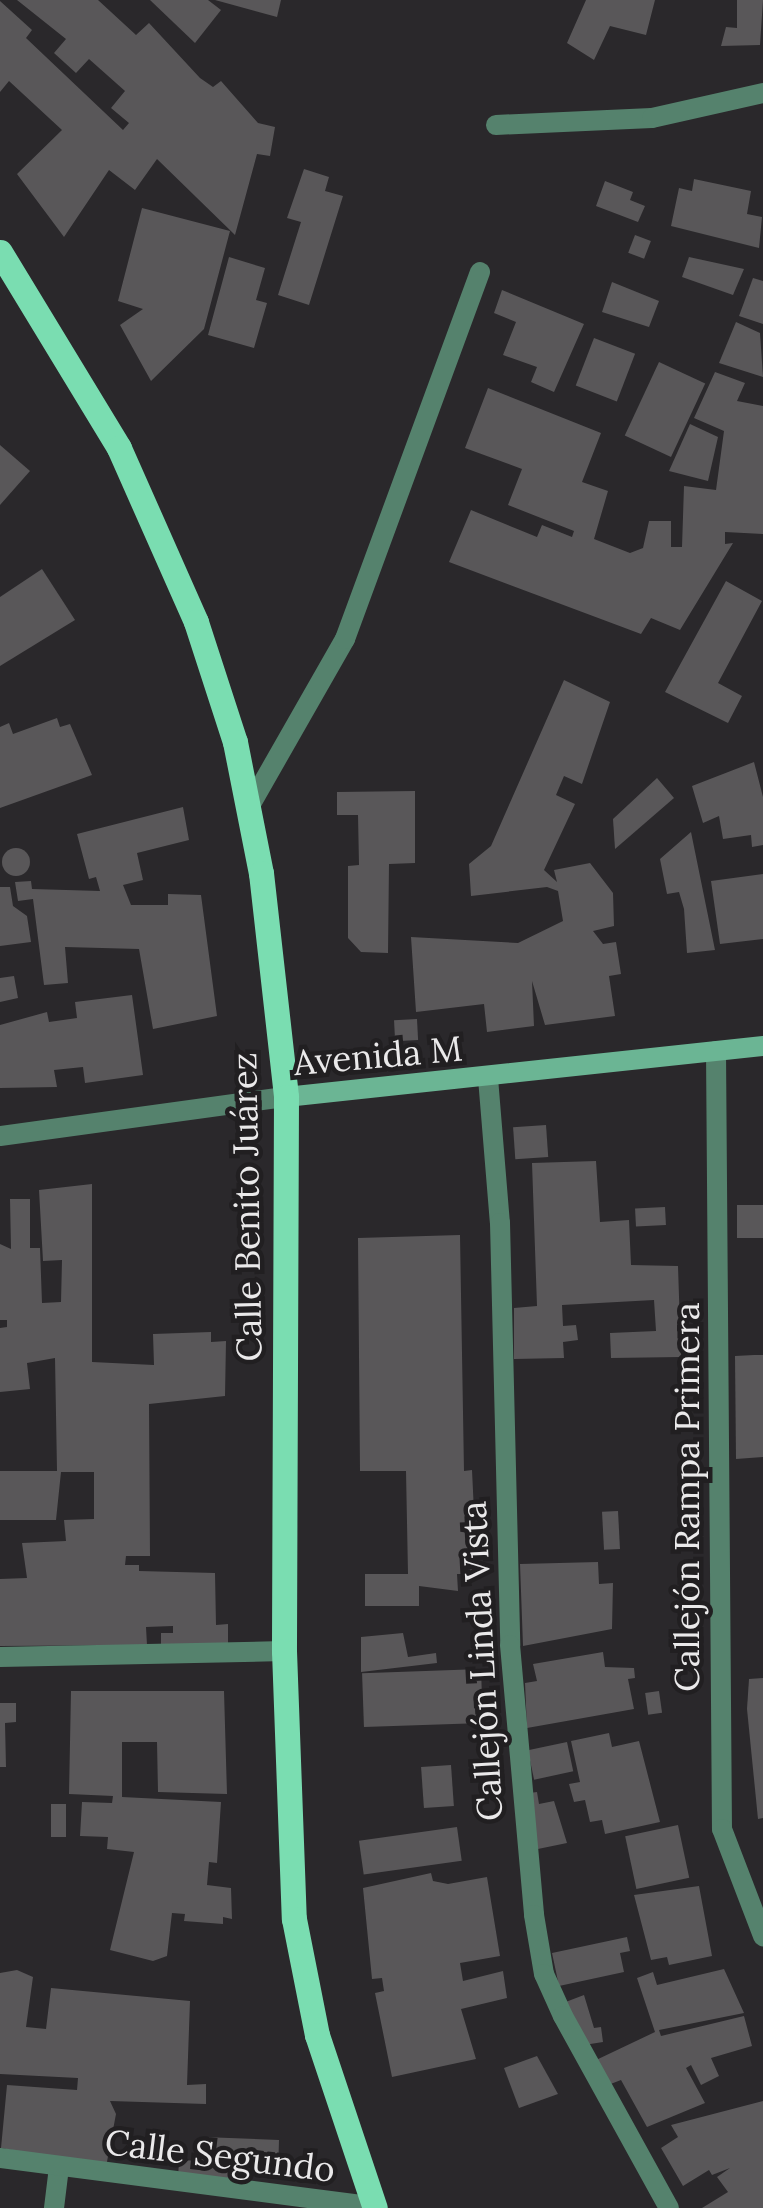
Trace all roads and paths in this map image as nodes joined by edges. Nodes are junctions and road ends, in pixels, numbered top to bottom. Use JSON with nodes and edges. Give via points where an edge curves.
{"nodes":[{"id":1,"x":763,"y":93,"type":"edge"},
{"id":2,"x":496,"y":125,"type":"dead end"},
{"id":3,"x":0,"y":252,"type":"edge"},
{"id":4,"x":480,"y":272,"type":"dead end"},
{"id":5,"x":248,"y":809,"type":"junction"},
{"id":6,"x":763,"y":1046,"type":"edge"},
{"id":7,"x":716,"y":1051,"type":"junction"},
{"id":8,"x":488,"y":1078,"type":"junction"},
{"id":9,"x":286,"y":1098,"type":"junction"},
{"id":10,"x":0,"y":1136,"type":"edge"},
{"id":11,"x":284,"y":1651,"type":"junction"},
{"id":12,"x":0,"y":1657,"type":"edge"},
{"id":13,"x":763,"y":1936,"type":"edge"},
{"id":14,"x":0,"y":2158,"type":"edge"},
{"id":15,"x":58,"y":2170,"type":"junction"},
{"id":16,"x":375,"y":2207,"type":"edge"},
{"id":17,"x":54,"y":2208,"type":"edge"},
{"id":18,"x":670,"y":2208,"type":"edge"}],
"edges":[{"from":1,"to":2,"type":"street","via":[[652,118]]},
{"from":3,"to":5,"type":"main road","name":"Calle Benito Juárez","via":[[41,310],[135,482],[196,622]]},
{"from":4,"to":5,"type":"street","via":[[345,639]]},
{"from":5,"to":9,"type":"main road","name":"Calle Benito Juárez"},
{"from":6,"to":7,"type":"street","name":"Avenida M"},
{"from":7,"to":8,"type":"street","name":"Avenida M"},
{"from":7,"to":13,"type":"street","name":"Callejón Rampa Primera","via":[[722,1829]]},
{"from":8,"to":9,"type":"street","name":"Avenida M"},
{"from":8,"to":18,"type":"street","name":"Callejón Linda Vista","via":[[500,1223],[510,1645],[534,1915],[544,1974],[563,2016]]},
{"from":9,"to":10,"type":"street","name":"Avenida M"},
{"from":9,"to":11,"type":"main road","name":"Calle Benito Juárez"},
{"from":11,"to":12,"type":"street"},
{"from":11,"to":16,"type":"main road","name":"Calle Benito Juárez","via":[[294,1919],[318,2035]]},
{"from":14,"to":15,"type":"street","name":"Calle Segundo"},
{"from":15,"to":16,"type":"street","name":"Calle Segundo"},
{"from":15,"to":17,"type":"street","name":"Calle Segundo"}]}
